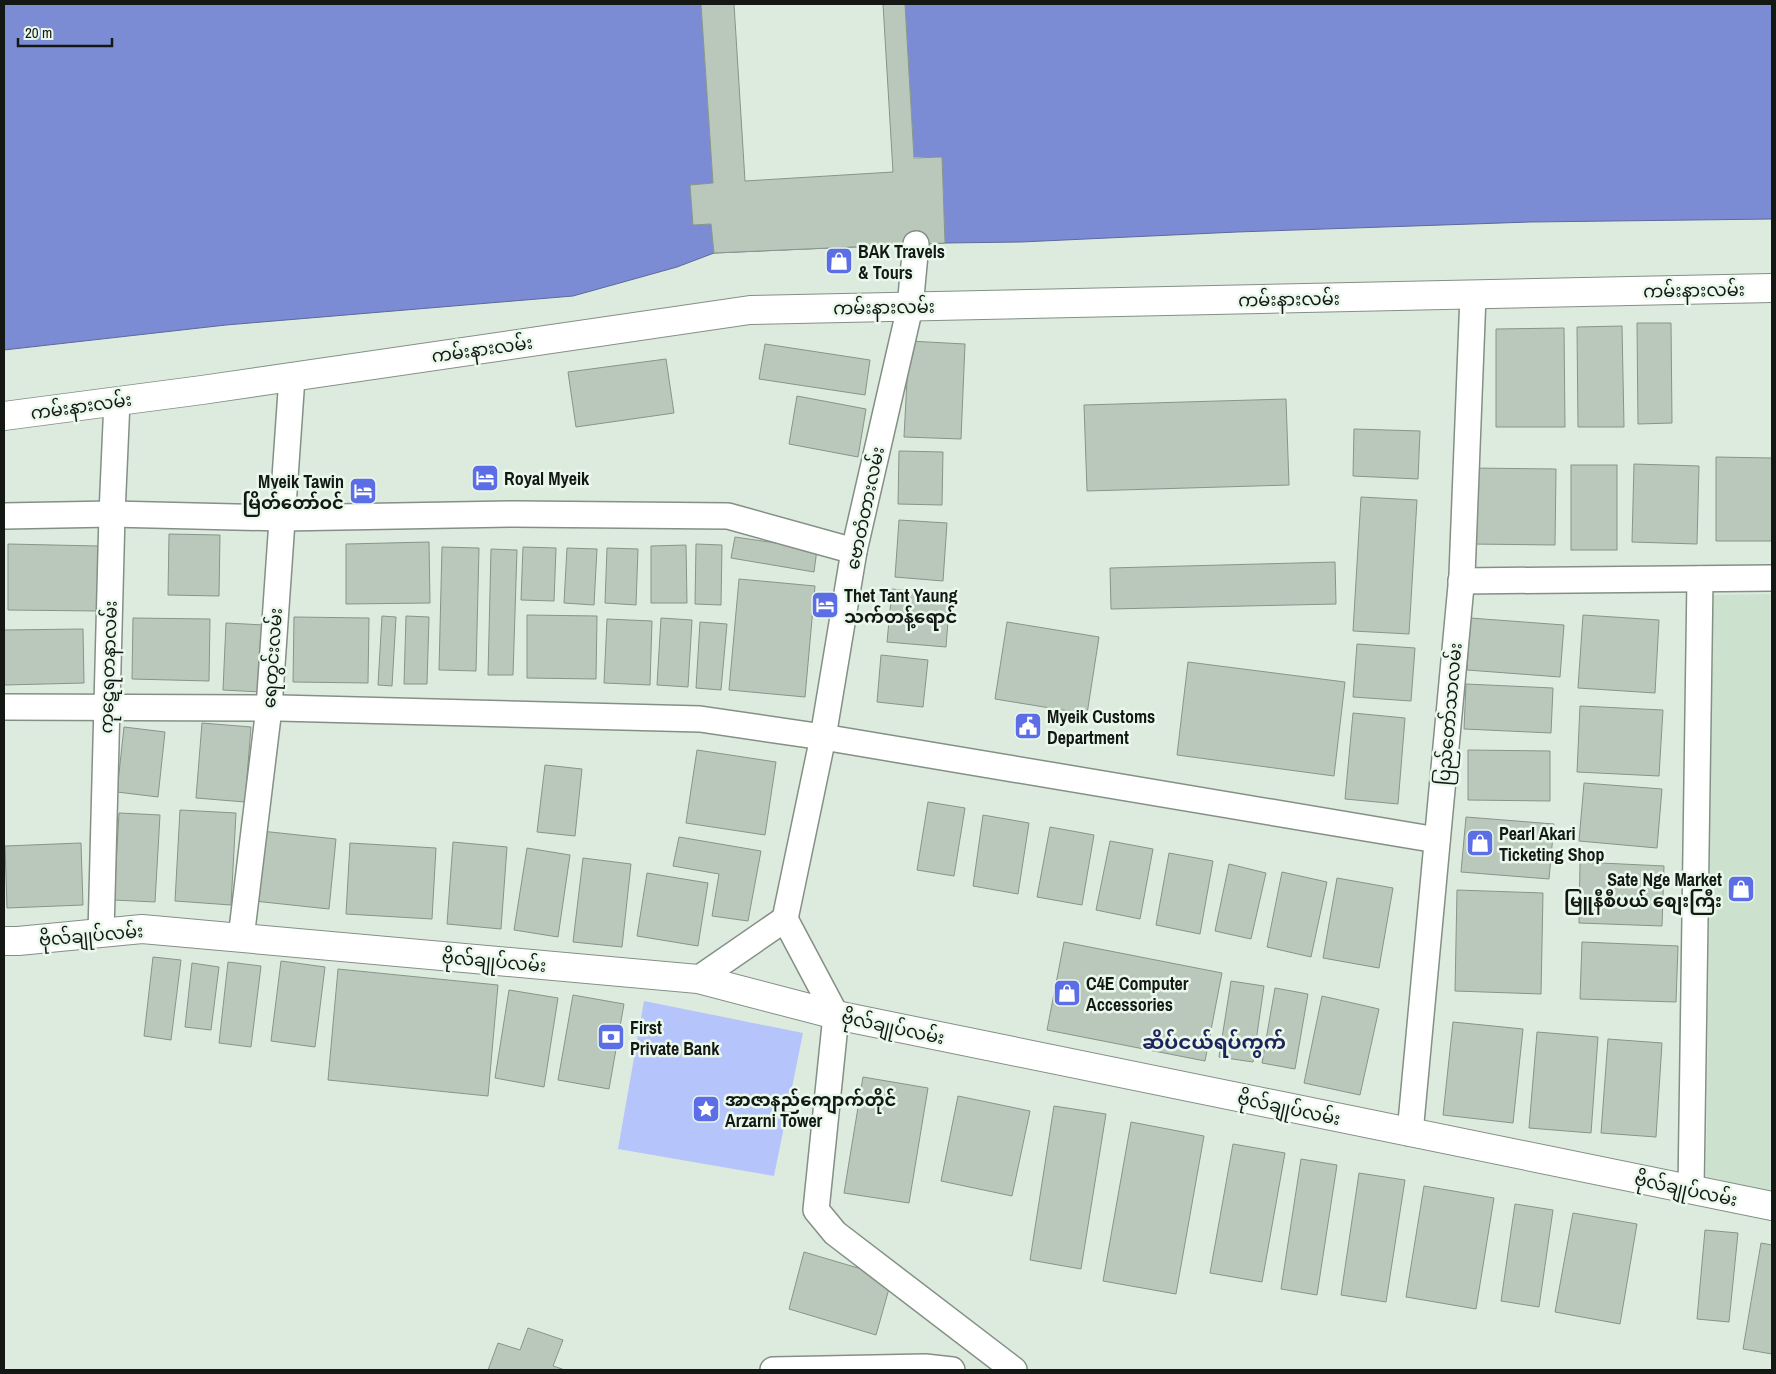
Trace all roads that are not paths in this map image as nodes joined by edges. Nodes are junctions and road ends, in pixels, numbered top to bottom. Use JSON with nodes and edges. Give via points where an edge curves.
{"nodes":[{"id":1,"x":916,"y":244,"type":"dead end"},
{"id":2,"x":1772,"y":288,"type":"edge"},
{"id":3,"x":1473,"y":295,"type":"junction"},
{"id":4,"x":910,"y":307,"type":"junction"},
{"id":5,"x":292,"y":377,"type":"junction"},
{"id":6,"x":117,"y":401,"type":"junction"},
{"id":7,"x":4,"y":416,"type":"edge"},
{"id":8,"x":112,"y":514,"type":"junction"},
{"id":9,"x":4,"y":516,"type":"edge"},
{"id":10,"x":282,"y":518,"type":"junction"},
{"id":11,"x":854,"y":551,"type":"junction"},
{"id":12,"x":1772,"y":578,"type":"edge"},
{"id":13,"x":1700,"y":579,"type":"junction"},
{"id":14,"x":1462,"y":581,"type":"junction"},
{"id":15,"x":4,"y":707,"type":"edge"},
{"id":16,"x":106,"y":707,"type":"junction"},
{"id":17,"x":269,"y":708,"type":"junction"},
{"id":18,"x":823,"y":737,"type":"junction"},
{"id":19,"x":1437,"y":840,"type":"junction"},
{"id":20,"x":784,"y":919,"type":"junction"},
{"id":21,"x":101,"y":933,"type":"junction"},
{"id":22,"x":241,"y":938,"type":"junction"},
{"id":23,"x":9,"y":943,"type":"edge"},
{"id":24,"x":698,"y":979,"type":"junction"},
{"id":25,"x":836,"y":1015,"type":"junction"},
{"id":26,"x":1410,"y":1133,"type":"junction"},
{"id":27,"x":1692,"y":1190,"type":"junction"},
{"id":28,"x":1772,"y":1206,"type":"edge"},
{"id":29,"x":773,"y":1370,"type":"edge"},
{"id":30,"x":952,"y":1370,"type":"edge"},
{"id":31,"x":1014,"y":1370,"type":"edge"}],
"edges":[{"from":1,"to":4,"type":"street","name":"ဗောတံတားလမ်း"},
{"from":2,"to":3,"type":"main road","name":"ကမ်းနားလမ်း"},
{"from":3,"to":4,"type":"main road","name":"ကမ်းနားလမ်း"},
{"from":3,"to":14,"type":"street","name":"ပြည်တော်သာလမ်း"},
{"from":4,"to":5,"type":"main road","name":"ကမ်းနားလမ်း","via":[[750,310]]},
{"from":4,"to":11,"type":"street","name":"ဗောတံတားလမ်း"},
{"from":5,"to":6,"type":"main road","name":"ကမ်းနားလမ်း"},
{"from":5,"to":10,"type":"street","name":"ရေတွင်းလမ်း"},
{"from":6,"to":7,"type":"main road","name":"ကမ်းနားလမ်း"},
{"from":6,"to":8,"type":"street","name":"ကုဋေရတနာလမ်း"},
{"from":8,"to":9,"type":"street"},
{"from":8,"to":10,"type":"street"},
{"from":8,"to":16,"type":"street","name":"ကုဋေရတနာလမ်း"},
{"from":10,"to":11,"type":"street","via":[[515,514],[728,516]]},
{"from":10,"to":17,"type":"street","name":"ရေတွင်းလမ်း"},
{"from":11,"to":18,"type":"street","name":"ဗောတံတားလမ်း"},
{"from":12,"to":13,"type":"street"},
{"from":13,"to":14,"type":"street"},
{"from":13,"to":27,"type":"street"},
{"from":14,"to":19,"type":"street","name":"ပြည်တော်သာလမ်း"},
{"from":15,"to":16,"type":"street"},
{"from":16,"to":17,"type":"street"},
{"from":16,"to":21,"type":"street","name":"ကုဋေရတနာလမ်း"},
{"from":17,"to":18,"type":"street","via":[[700,719]]},
{"from":17,"to":22,"type":"street","name":"ရေတွင်းလမ်း"},
{"from":18,"to":19,"type":"street"},
{"from":18,"to":20,"type":"street","name":"ဗောတံတားလမ်း"},
{"from":19,"to":26,"type":"street","name":"ပြည်တော်သာလမ်း"},
{"from":20,"to":24,"type":"street"},
{"from":20,"to":25,"type":"street"},
{"from":21,"to":22,"type":"main road","name":"ဗိုလ်ချုပ်လမ်း","via":[[142,929]]},
{"from":21,"to":23,"type":"main road","name":"ဗိုလ်ချုပ်လမ်း"},
{"from":22,"to":24,"type":"main road","name":"ဗိုလ်ချုပ်လမ်း"},
{"from":24,"to":25,"type":"main road","name":"ဗိုလ်ချုပ်လမ်း"},
{"from":25,"to":26,"type":"main road","name":"ဗိုလ်ချုပ်လမ်း"},
{"from":25,"to":31,"type":"street","via":[[816,1210],[835,1232]]},
{"from":26,"to":27,"type":"main road","name":"ဗိုလ်ချုပ်လမ်း"},
{"from":27,"to":28,"type":"main road","name":"ဗိုလ်ချုပ်လမ်း"},
{"from":29,"to":30,"type":"street","via":[[924,1367]]}]}
